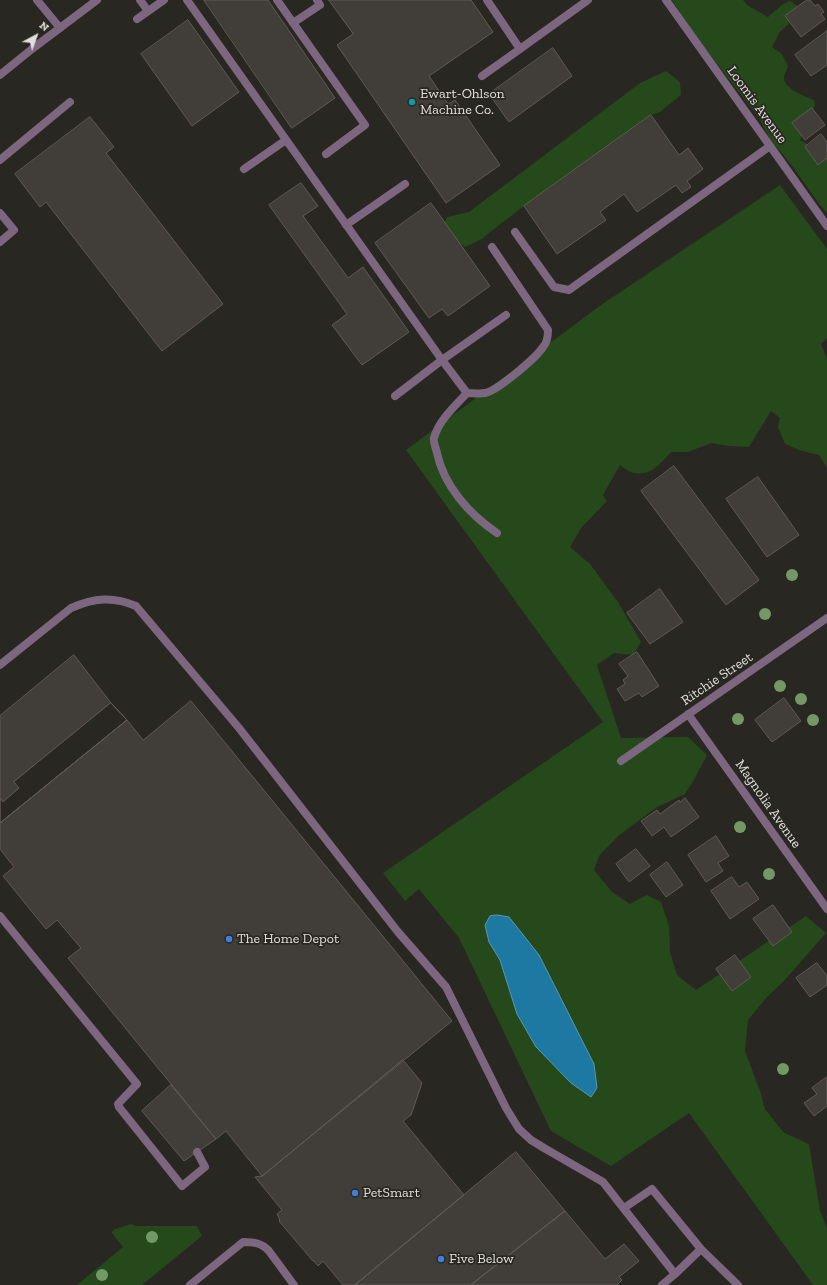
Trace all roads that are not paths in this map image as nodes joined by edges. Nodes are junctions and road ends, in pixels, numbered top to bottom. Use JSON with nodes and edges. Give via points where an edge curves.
{"nodes":[{"id":1,"x":37,"y":0,"type":"edge"},
{"id":2,"x":97,"y":0,"type":"edge"},
{"id":3,"x":140,"y":0,"type":"edge"},
{"id":4,"x":164,"y":0,"type":"edge"},
{"id":5,"x":187,"y":0,"type":"edge"},
{"id":6,"x":277,"y":0,"type":"edge"},
{"id":7,"x":317,"y":0,"type":"edge"},
{"id":8,"x":487,"y":0,"type":"edge"},
{"id":9,"x":588,"y":0,"type":"edge"},
{"id":10,"x":666,"y":0,"type":"edge"},
{"id":11,"x":148,"y":11,"type":"junction"},
{"id":12,"x":137,"y":19,"type":"dead end"},
{"id":13,"x":293,"y":23,"type":"junction"},
{"id":14,"x":60,"y":28,"type":"junction"},
{"id":15,"x":520,"y":49,"type":"junction"},
{"id":16,"x":0,"y":75,"type":"edge"},
{"id":17,"x":482,"y":76,"type":"dead end"},
{"id":18,"x":70,"y":102,"type":"dead end"},
{"id":19,"x":286,"y":140,"type":"junction"},
{"id":20,"x":770,"y":146,"type":"junction"},
{"id":21,"x":326,"y":154,"type":"dead end"},
{"id":22,"x":0,"y":160,"type":"edge"},
{"id":23,"x":244,"y":169,"type":"dead end"},
{"id":24,"x":405,"y":184,"type":"dead end"},
{"id":25,"x":0,"y":213,"type":"edge"},
{"id":26,"x":346,"y":225,"type":"junction"},
{"id":27,"x":827,"y":226,"type":"edge"},
{"id":28,"x":515,"y":232,"type":"dead end"},
{"id":29,"x":0,"y":242,"type":"edge"},
{"id":30,"x":492,"y":247,"type":"dead end"},
{"id":31,"x":506,"y":315,"type":"dead end"},
{"id":32,"x":442,"y":360,"type":"junction"},
{"id":33,"x":467,"y":393,"type":"junction"},
{"id":34,"x":395,"y":396,"type":"dead end"},
{"id":35,"x":497,"y":532,"type":"dead end"},
{"id":36,"x":827,"y":618,"type":"edge"},
{"id":37,"x":0,"y":665,"type":"edge"},
{"id":38,"x":688,"y":714,"type":"junction"},
{"id":39,"x":621,"y":761,"type":"dead end"},
{"id":40,"x":827,"y":909,"type":"edge"},
{"id":41,"x":0,"y":916,"type":"edge"},
{"id":42,"x":197,"y":1152,"type":"dead end"},
{"id":43,"x":624,"y":1208,"type":"junction"},
{"id":44,"x":701,"y":1249,"type":"junction"},
{"id":45,"x":674,"y":1274,"type":"junction"},
{"id":46,"x":190,"y":1285,"type":"edge"},
{"id":47,"x":294,"y":1285,"type":"edge"},
{"id":48,"x":662,"y":1285,"type":"edge"},
{"id":49,"x":738,"y":1285,"type":"edge"}],
"edges":[{"from":1,"to":14,"type":"street"},
{"from":2,"to":14,"type":"street"},
{"from":3,"to":11,"type":"street"},
{"from":4,"to":11,"type":"street"},
{"from":5,"to":19,"type":"street"},
{"from":6,"to":13,"type":"street"},
{"from":7,"to":13,"type":"street","via":[[320,5]]},
{"from":8,"to":15,"type":"street"},
{"from":9,"to":15,"type":"street"},
{"from":10,"to":20,"type":"street","name":"Loomis Avenue"},
{"from":11,"to":12,"type":"street"},
{"from":13,"to":21,"type":"street","via":[[365,126]]},
{"from":14,"to":16,"type":"street"},
{"from":15,"to":17,"type":"street"},
{"from":18,"to":22,"type":"street"},
{"from":19,"to":23,"type":"street"},
{"from":19,"to":26,"type":"street"},
{"from":20,"to":27,"type":"street","name":"Loomis Avenue"},
{"from":20,"to":28,"type":"street","via":[[569,290],[554,287]]},
{"from":24,"to":26,"type":"street"},
{"from":25,"to":29,"type":"street","via":[[14,230]]},
{"from":26,"to":32,"type":"street"},
{"from":30,"to":33,"type":"street","via":[[548,330],[548,335],[544,347],[535,357],[498,387],[486,393]]},
{"from":31,"to":32,"type":"street"},
{"from":32,"to":33,"type":"street"},
{"from":32,"to":34,"type":"street"},
{"from":33,"to":35,"type":"street","via":[[439,426],[434,440],[439,463],[450,486],[467,508]]},
{"from":36,"to":38,"type":"street","name":"Ritchie Street"},
{"from":37,"to":43,"type":"street","via":[[77,605],[100,599],[115,599],[136,606],[239,728],[398,932],[446,987],[519,1129],[531,1140],[603,1182]]},
{"from":38,"to":39,"type":"street","name":"Ritchie Street"},
{"from":38,"to":40,"type":"street","name":"Magnolia Avenue"},
{"from":41,"to":42,"type":"street","via":[[137,1084],[121,1100],[119,1107],[182,1186],[205,1167]]},
{"from":43,"to":44,"type":"street","via":[[652,1189]]},
{"from":43,"to":45,"type":"street"},
{"from":44,"to":45,"type":"street"},
{"from":44,"to":49,"type":"street"},
{"from":45,"to":48,"type":"street"},
{"from":46,"to":47,"type":"street","via":[[243,1242],[264,1246]]}]}
